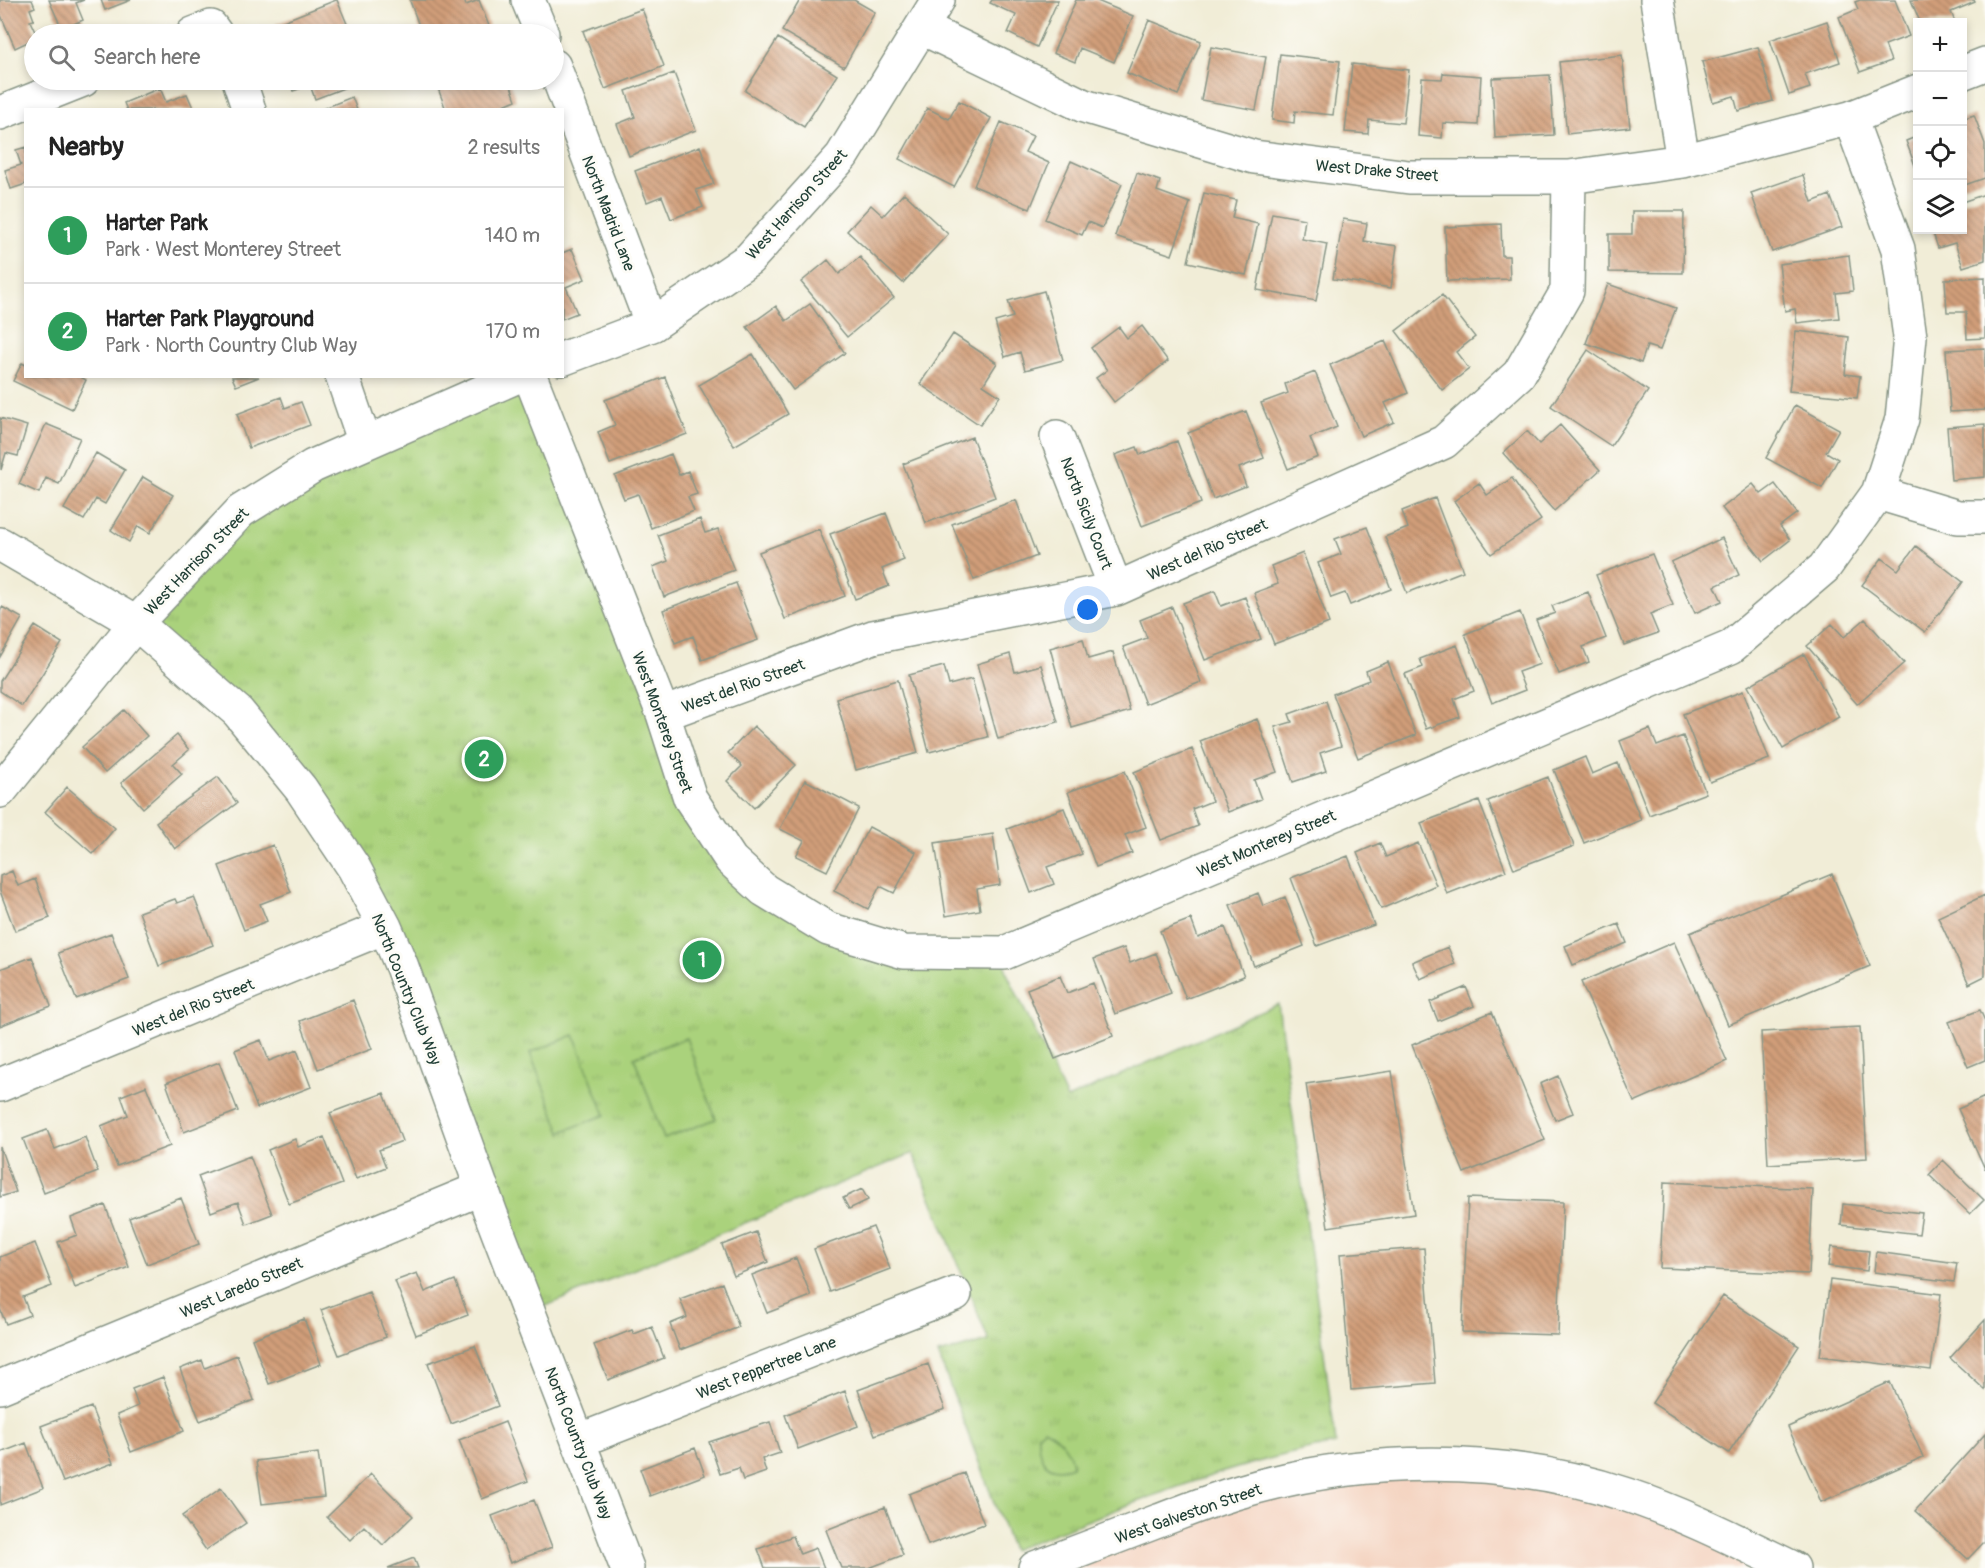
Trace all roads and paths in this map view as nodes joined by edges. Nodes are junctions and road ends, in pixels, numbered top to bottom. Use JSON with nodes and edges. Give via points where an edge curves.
{"nodes":[{"id":1,"x":528,"y":0,"type":"edge"},
{"id":2,"x":938,"y":0,"type":"edge"},
{"id":3,"x":1657,"y":0,"type":"edge"},
{"id":4,"x":538,"y":24,"type":"edge"},
{"id":5,"x":922,"y":28,"type":"junction"},
{"id":6,"x":1985,"y":64,"type":"edge"},
{"id":7,"x":1965,"y":72,"type":"edge"},
{"id":8,"x":58,"y":90,"type":"edge"},
{"id":9,"x":242,"y":90,"type":"edge"},
{"id":10,"x":563,"y":90,"type":"edge"},
{"id":11,"x":1913,"y":93,"type":"edge"},
{"id":12,"x":248,"y":108,"type":"edge"},
{"id":13,"x":0,"y":113,"type":"edge"},
{"id":14,"x":1850,"y":118,"type":"junction"},
{"id":15,"x":1683,"y":161,"type":"junction"},
{"id":16,"x":1569,"y":177,"type":"junction"},
{"id":17,"x":652,"y":325,"type":"junction"},
{"id":18,"x":564,"y":358,"type":"edge"},
{"id":19,"x":343,"y":378,"type":"edge"},
{"id":20,"x":513,"y":378,"type":"edge"},
{"id":21,"x":531,"y":378,"type":"edge"},
{"id":22,"x":1058,"y":437,"type":"dead end"},
{"id":23,"x":365,"y":443,"type":"junction"},
{"id":24,"x":1878,"y":493,"type":"junction"},
{"id":25,"x":1985,"y":517,"type":"edge"},
{"id":26,"x":0,"y":544,"type":"edge"},
{"id":27,"x":1116,"y":589,"type":"junction"},
{"id":28,"x":136,"y":623,"type":"junction"},
{"id":29,"x":663,"y":714,"type":"junction"},
{"id":30,"x":0,"y":791,"type":"edge"},
{"id":31,"x":385,"y":927,"type":"junction"},
{"id":32,"x":0,"y":1085,"type":"edge"},
{"id":33,"x":482,"y":1188,"type":"junction"},
{"id":34,"x":955,"y":1294,"type":"dead end"},
{"id":35,"x":0,"y":1387,"type":"edge"},
{"id":36,"x":578,"y":1442,"type":"junction"},
{"id":37,"x":627,"y":1568,"type":"edge"},
{"id":38,"x":1035,"y":1568,"type":"edge"},
{"id":39,"x":1793,"y":1568,"type":"edge"}],
"edges":[{"from":1,"to":4,"type":"street"},
{"from":2,"to":5,"type":"street","name":"West Harrison Street"},
{"from":3,"to":15,"type":"street"},
{"from":5,"to":16,"type":"street","name":"West Drake Street","via":[[1084,106],[1254,157],[1409,177]]},
{"from":5,"to":17,"type":"street","name":"West Harrison Street","via":[[842,156],[749,259]]},
{"from":6,"to":7,"type":"street"},
{"from":8,"to":13,"type":"street"},
{"from":9,"to":12,"type":"street"},
{"from":10,"to":17,"type":"street","name":"North Madrid Lane"},
{"from":11,"to":14,"type":"street","name":"West Drake Street"},
{"from":14,"to":15,"type":"street","name":"West Drake Street"},
{"from":14,"to":24,"type":"street","name":"West Monterey Street","via":[[1898,249],[1910,336],[1902,419]]},
{"from":15,"to":16,"type":"street","name":"West Drake Street"},
{"from":16,"to":27,"type":"street","name":"West del Rio Street","via":[[1567,291],[1519,374],[1444,442]]},
{"from":17,"to":18,"type":"street","name":"West Harrison Street"},
{"from":19,"to":23,"type":"street"},
{"from":20,"to":23,"type":"street","name":"West Harrison Street"},
{"from":21,"to":29,"type":"street","name":"West Monterey Street"},
{"from":22,"to":27,"type":"street","name":"North Sicily Court"},
{"from":23,"to":28,"type":"street","name":"West Harrison Street","via":[[313,466],[241,511]]},
{"from":24,"to":25,"type":"street","via":[[1958,517]]},
{"from":24,"to":29,"type":"street","name":"West Monterey Street","via":[[1824,568],[1731,647],[1004,953],[904,952],[828,929],[764,890],[731,860],[690,798]]},
{"from":26,"to":28,"type":"street","name":"North Country Club Way"},
{"from":27,"to":29,"type":"street","name":"West del Rio Street","via":[[873,637]]},
{"from":28,"to":30,"type":"street","name":"West Harrison Street"},
{"from":28,"to":31,"type":"street","name":"North Country Club Way","via":[[238,712],[301,789],[354,868]]},
{"from":31,"to":32,"type":"street","name":"West del Rio Street"},
{"from":31,"to":33,"type":"street","name":"North Country Club Way"},
{"from":33,"to":35,"type":"street","name":"West Laredo Street"},
{"from":33,"to":36,"type":"street","name":"North Country Club Way"},
{"from":34,"to":36,"type":"street","name":"West Peppertree Lane"},
{"from":36,"to":37,"type":"street","name":"North Country Club Way"},
{"from":38,"to":39,"type":"street","name":"West Galveston Street","via":[[1239,1492],[1353,1469],[1439,1465],[1513,1469],[1625,1494]]}]}
